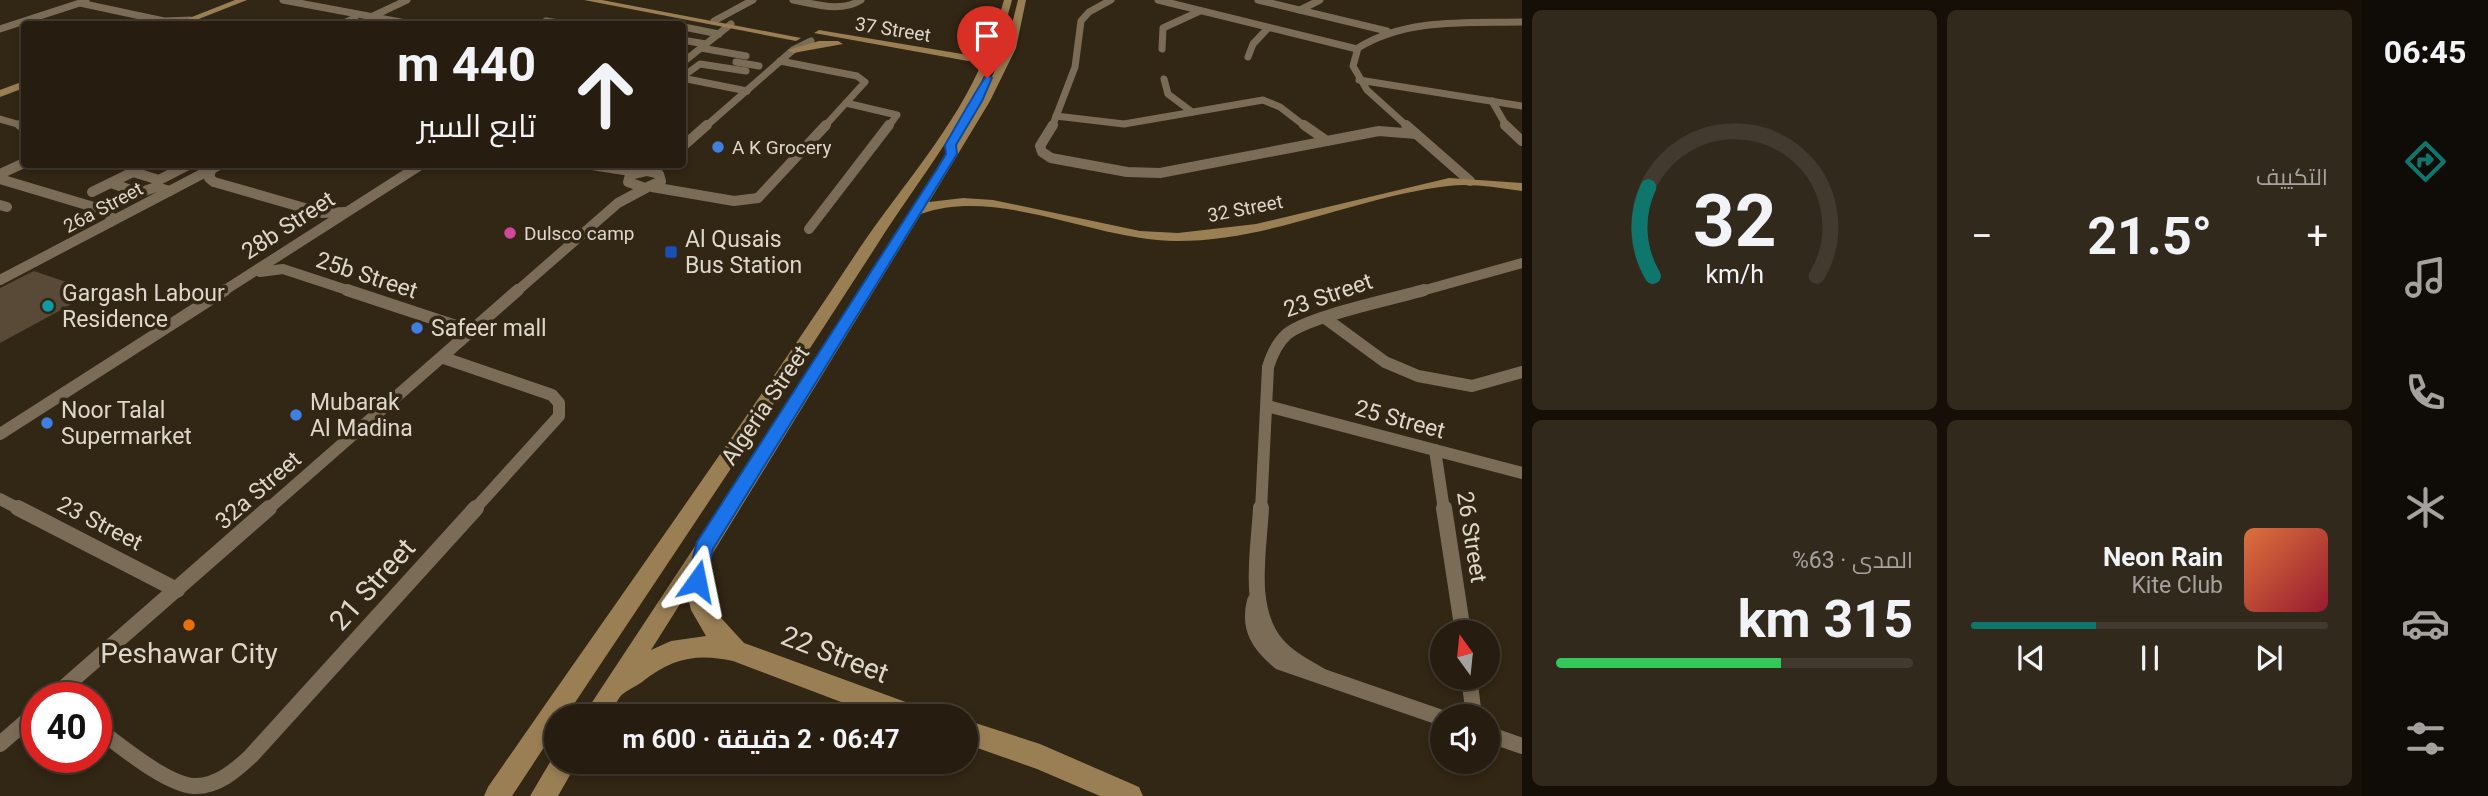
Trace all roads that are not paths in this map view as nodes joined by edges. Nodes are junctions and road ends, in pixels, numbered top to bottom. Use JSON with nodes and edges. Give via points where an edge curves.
{"nodes":[{"id":1,"x":89,"y":0,"type":"edge"},
{"id":2,"x":243,"y":0,"type":"edge"},
{"id":3,"x":253,"y":0,"type":"edge"},
{"id":4,"x":283,"y":0,"type":"edge"},
{"id":5,"x":389,"y":0,"type":"edge"},
{"id":6,"x":588,"y":0,"type":"edge"},
{"id":7,"x":753,"y":0,"type":"edge"},
{"id":8,"x":793,"y":0,"type":"edge"},
{"id":9,"x":861,"y":0,"type":"edge"},
{"id":10,"x":1008,"y":0,"type":"edge"},
{"id":11,"x":1022,"y":0,"type":"edge"},
{"id":12,"x":1111,"y":0,"type":"edge"},
{"id":13,"x":1158,"y":0,"type":"edge"},
{"id":14,"x":1258,"y":0,"type":"edge"},
{"id":15,"x":405,"y":1,"type":"edge"},
{"id":16,"x":1318,"y":1,"type":"edge"},
{"id":17,"x":742,"y":2,"type":"edge"},
{"id":18,"x":80,"y":3,"type":"junction"},
{"id":19,"x":312,"y":3,"type":"edge"},
{"id":20,"x":341,"y":6,"type":"dead end"},
{"id":21,"x":1197,"y":10,"type":"junction"},
{"id":22,"x":1303,"y":11,"type":"junction"},
{"id":23,"x":355,"y":14,"type":"junction"},
{"id":24,"x":371,"y":17,"type":"junction"},
{"id":25,"x":25,"y":21,"type":"edge"},
{"id":26,"x":157,"y":21,"type":"edge"},
{"id":27,"x":191,"y":21,"type":"edge"},
{"id":28,"x":192,"y":21,"type":"edge"},
{"id":29,"x":349,"y":21,"type":"edge"},
{"id":30,"x":394,"y":21,"type":"edge"},
{"id":31,"x":722,"y":21,"type":"junction"},
{"id":32,"x":21,"y":22,"type":"edge"},
{"id":33,"x":1522,"y":23,"type":"edge"},
{"id":34,"x":0,"y":29,"type":"edge"},
{"id":35,"x":1271,"y":29,"type":"junction"},
{"id":36,"x":686,"y":32,"type":"edge"},
{"id":37,"x":1388,"y":32,"type":"junction"},
{"id":38,"x":798,"y":35,"type":"junction"},
{"id":39,"x":815,"y":38,"type":"junction"},
{"id":40,"x":686,"y":41,"type":"edge"},
{"id":41,"x":998,"y":42,"type":"junction"},
{"id":42,"x":858,"y":45,"type":"junction"},
{"id":43,"x":703,"y":46,"type":"junction"},
{"id":44,"x":686,"y":47,"type":"edge"},
{"id":45,"x":1162,"y":49,"type":"dead end"},
{"id":46,"x":793,"y":50,"type":"junction"},
{"id":47,"x":1356,"y":50,"type":"junction"},
{"id":48,"x":686,"y":57,"type":"edge"},
{"id":49,"x":1248,"y":57,"type":"dead end"},
{"id":50,"x":968,"y":58,"type":"junction"},
{"id":51,"x":780,"y":61,"type":"junction"},
{"id":52,"x":760,"y":63,"type":"dead end"},
{"id":53,"x":989,"y":64,"type":"junction"},
{"id":54,"x":692,"y":68,"type":"junction"},
{"id":55,"x":746,"y":71,"type":"dead end"},
{"id":56,"x":686,"y":73,"type":"edge"},
{"id":57,"x":686,"y":78,"type":"edge"},
{"id":58,"x":739,"y":78,"type":"dead end"},
{"id":59,"x":1164,"y":79,"type":"dead end"},
{"id":60,"x":1360,"y":82,"type":"junction"},
{"id":61,"x":21,"y":85,"type":"edge"},
{"id":62,"x":747,"y":90,"type":"junction"},
{"id":63,"x":973,"y":91,"type":"junction"},
{"id":64,"x":0,"y":94,"type":"edge"},
{"id":65,"x":1492,"y":101,"type":"junction"},
{"id":66,"x":846,"y":103,"type":"junction"},
{"id":67,"x":1522,"y":106,"type":"edge"},
{"id":68,"x":1192,"y":112,"type":"junction"},
{"id":69,"x":1057,"y":114,"type":"junction"},
{"id":70,"x":0,"y":119,"type":"edge"},
{"id":71,"x":21,"y":126,"type":"edge"},
{"id":72,"x":1388,"y":130,"type":"joint"},
{"id":73,"x":1414,"y":132,"type":"junction"},
{"id":74,"x":1522,"y":140,"type":"edge"},
{"id":75,"x":1327,"y":141,"type":"junction"},
{"id":76,"x":686,"y":143,"type":"edge"},
{"id":77,"x":951,"y":154,"type":"junction"},
{"id":78,"x":21,"y":157,"type":"edge"},
{"id":79,"x":1079,"y":163,"type":"joint"},
{"id":80,"x":21,"y":165,"type":"edge"},
{"id":81,"x":0,"y":167,"type":"edge"},
{"id":82,"x":182,"y":168,"type":"edge"},
{"id":83,"x":210,"y":168,"type":"edge"},
{"id":84,"x":212,"y":168,"type":"edge"},
{"id":85,"x":416,"y":168,"type":"edge"},
{"id":86,"x":616,"y":168,"type":"edge"},
{"id":87,"x":647,"y":168,"type":"edge"},
{"id":88,"x":667,"y":168,"type":"edge"},
{"id":89,"x":942,"y":169,"type":"junction"},
{"id":90,"x":136,"y":171,"type":"joint"},
{"id":91,"x":640,"y":171,"type":"junction"},
{"id":92,"x":0,"y":176,"type":"edge"},
{"id":93,"x":662,"y":178,"type":"junction"},
{"id":94,"x":1470,"y":181,"type":"junction"},
{"id":95,"x":628,"y":182,"type":"junction"},
{"id":96,"x":111,"y":183,"type":"junction"},
{"id":97,"x":649,"y":187,"type":"junction"},
{"id":98,"x":1522,"y":187,"type":"edge"},
{"id":99,"x":170,"y":191,"type":"junction"},
{"id":100,"x":92,"y":192,"type":"dead end"},
{"id":101,"x":976,"y":201,"type":"junction"},
{"id":102,"x":618,"y":203,"type":"junction"},
{"id":103,"x":350,"y":211,"type":"junction"},
{"id":104,"x":917,"y":211,"type":"junction"},
{"id":105,"x":110,"y":222,"type":"junction"},
{"id":106,"x":809,"y":229,"type":"dead end"},
{"id":107,"x":1522,"y":263,"type":"edge"},
{"id":108,"x":1508,"y":267,"type":"junction"},
{"id":109,"x":1522,"y":275,"type":"edge"},
{"id":110,"x":247,"y":277,"type":"junction"},
{"id":111,"x":0,"y":280,"type":"edge"},
{"id":112,"x":1325,"y":318,"type":"junction"},
{"id":113,"x":474,"y":332,"type":"junction"},
{"id":114,"x":444,"y":358,"type":"junction"},
{"id":115,"x":1522,"y":372,"type":"edge"},
{"id":116,"x":1267,"y":406,"type":"junction"},
{"id":117,"x":0,"y":434,"type":"edge"},
{"id":118,"x":1435,"y":450,"type":"junction"},
{"id":119,"x":1522,"y":473,"type":"edge"},
{"id":120,"x":0,"y":499,"type":"edge"},
{"id":121,"x":704,"y":548,"type":"junction"},
{"id":122,"x":177,"y":590,"type":"junction"},
{"id":123,"x":1461,"y":620,"type":"edge"},
{"id":124,"x":735,"y":649,"type":"junction"},
{"id":125,"x":71,"y":682,"type":"edge"},
{"id":126,"x":602,"y":704,"type":"edge"},
{"id":127,"x":603,"y":704,"type":"edge"},
{"id":128,"x":879,"y":704,"type":"edge"},
{"id":129,"x":1430,"y":714,"type":"edge"},
{"id":130,"x":21,"y":726,"type":"edge"},
{"id":131,"x":978,"y":736,"type":"edge"},
{"id":132,"x":112,"y":738,"type":"edge"},
{"id":133,"x":1500,"y":738,"type":"edge"},
{"id":134,"x":0,"y":744,"type":"edge"},
{"id":135,"x":1522,"y":746,"type":"edge"},
{"id":136,"x":557,"y":774,"type":"edge"},
{"id":137,"x":497,"y":796,"type":"edge"},
{"id":138,"x":543,"y":796,"type":"edge"},
{"id":139,"x":1130,"y":796,"type":"edge"}],
"edges":[{"from":1,"to":18,"type":"street"},
{"from":2,"to":27,"type":"main road"},
{"from":3,"to":28,"type":"main road"},
{"from":4,"to":19,"type":"street"},
{"from":5,"to":15,"type":"street"},
{"from":6,"to":31,"type":"main road"},
{"from":7,"to":17,"type":"street"},
{"from":8,"to":9,"type":"street","via":[[840,8]]},
{"from":10,"to":41,"type":"main road","name":"Algeria Street"},
{"from":11,"to":77,"type":"main road","name":"Algeria Street","via":[[1006,59]]},
{"from":12,"to":69,"type":"street","via":[[1082,19],[1077,57]]},
{"from":13,"to":21,"type":"street"},
{"from":14,"to":22,"type":"street"},
{"from":15,"to":24,"type":"street"},
{"from":16,"to":22,"type":"street"},
{"from":17,"to":31,"type":"street"},
{"from":18,"to":25,"type":"street"},
{"from":18,"to":26,"type":"street"},
{"from":19,"to":20,"type":"street"},
{"from":19,"to":23,"type":"street"},
{"from":21,"to":35,"type":"street"},
{"from":21,"to":45,"type":"street","via":[[1162,30]]},
{"from":22,"to":37,"type":"street"},
{"from":23,"to":24,"type":"street"},
{"from":23,"to":29,"type":"street"},
{"from":24,"to":30,"type":"street"},
{"from":31,"to":38,"type":"main road"},
{"from":31,"to":43,"type":"street"},
{"from":32,"to":34,"type":"street"},
{"from":33,"to":37,"type":"street"},
{"from":35,"to":47,"type":"street"},
{"from":35,"to":49,"type":"street","via":[[1256,40]]},
{"from":36,"to":43,"type":"street"},
{"from":37,"to":47,"type":"street","via":[[1366,40]]},
{"from":38,"to":39,"type":"main road"},
{"from":38,"to":46,"type":"street"},
{"from":39,"to":42,"type":"main road","name":"37 Street"},
{"from":39,"to":46,"type":"street"},
{"from":39,"to":50,"type":"main road","name":"37 Street"},
{"from":40,"to":43,"type":"street"},
{"from":41,"to":50,"type":"main road","via":[[982,56]]},
{"from":41,"to":53,"type":"main road","name":"Algeria Street"},
{"from":42,"to":46,"type":"main road","via":[[825,44]]},
{"from":42,"to":63,"type":"main road","name":"37 Street","via":[[960,64],[973,72]]},
{"from":43,"to":44,"type":"street"},
{"from":43,"to":48,"type":"street"},
{"from":43,"to":52,"type":"street"},
{"from":46,"to":51,"type":"street"},
{"from":47,"to":60,"type":"street","via":[[1353,65]]},
{"from":50,"to":53,"type":"main road","name":"37 Street"},
{"from":51,"to":62,"type":"street"},
{"from":51,"to":66,"type":"street","via":[[862,78],[864,84]]},
{"from":53,"to":63,"type":"main road","name":"Algeria Street"},
{"from":53,"to":77,"type":"main road","via":[[993,69],[950,145]]},
{"from":54,"to":55,"type":"street","via":[[702,63]]},
{"from":54,"to":56,"type":"street"},
{"from":54,"to":58,"type":"street"},
{"from":57,"to":62,"type":"street"},
{"from":59,"to":68,"type":"street","via":[[1168,94]]},
{"from":60,"to":65,"type":"street"},
{"from":60,"to":73,"type":"street"},
{"from":61,"to":64,"type":"main road"},
{"from":62,"to":76,"type":"street"},
{"from":63,"to":137,"type":"main road","name":"Algeria Street","via":[[758,416]]},
{"from":65,"to":67,"type":"street"},
{"from":65,"to":74,"type":"street"},
{"from":66,"to":97,"type":"street","via":[[758,198],[735,201]]},
{"from":66,"to":106,"type":"street","via":[[897,116]]},
{"from":68,"to":69,"type":"street","via":[[1124,124]]},
{"from":68,"to":75,"type":"street","via":[[1267,101]]},
{"from":69,"to":79,"type":"street","via":[[1039,147],[1044,154]]},
{"from":70,"to":71,"type":"street"},
{"from":72,"to":73,"type":"street"},
{"from":72,"to":75,"type":"street"},
{"from":73,"to":94,"type":"street"},
{"from":75,"to":79,"type":"street","via":[[1160,173]]},
{"from":77,"to":89,"type":"main road","name":"Algeria Street"},
{"from":78,"to":81,"type":"street"},
{"from":80,"to":92,"type":"street"},
{"from":82,"to":90,"type":"street","via":[[159,180]]},
{"from":83,"to":99,"type":"street","name":"26a Street"},
{"from":84,"to":103,"type":"street","via":[[209,178],[214,182],[328,214]]},
{"from":85,"to":103,"type":"street","name":"28b Street"},
{"from":86,"to":91,"type":"street"},
{"from":87,"to":91,"type":"street"},
{"from":88,"to":93,"type":"street"},
{"from":89,"to":101,"type":"main road","name":"32 Street","via":[[952,188]]},
{"from":89,"to":104,"type":"main road","name":"Algeria Street"},
{"from":90,"to":96,"type":"street"},
{"from":91,"to":93,"type":"street","via":[[656,172]]},
{"from":91,"to":95,"type":"street","name":"32a Street","via":[[628,177]]},
{"from":92,"to":105,"type":"street","via":[[107,211]]},
{"from":93,"to":97,"type":"street","name":"32a Street"},
{"from":94,"to":98,"type":"main road","name":"32 Street"},
{"from":94,"to":101,"type":"main road","name":"32 Street","via":[[1441,183],[1269,223],[1183,237],[1129,233]]},
{"from":95,"to":97,"type":"street"},
{"from":95,"to":102,"type":"street","name":"32a Street"},
{"from":96,"to":99,"type":"street","via":[[139,192],[155,187]]},
{"from":96,"to":100,"type":"street"},
{"from":97,"to":102,"type":"street","name":"32a Street"},
{"from":99,"to":105,"type":"street","name":"26a Street"},
{"from":101,"to":104,"type":"main road","name":"32 Street","via":[[942,201]]},
{"from":102,"to":113,"type":"street","name":"32a Street"},
{"from":103,"to":110,"type":"street","name":"28b Street"},
{"from":104,"to":121,"type":"main road","name":"Algeria Street"},
{"from":105,"to":111,"type":"street","name":"26a Street"},
{"from":107,"to":108,"type":"street","name":"23 Street"},
{"from":108,"to":109,"type":"street"},
{"from":108,"to":112,"type":"street","name":"23 Street"},
{"from":110,"to":113,"type":"street","name":"25b Street","via":[[283,269]]},
{"from":110,"to":117,"type":"street","name":"28b Street"},
{"from":112,"to":115,"type":"street","via":[[1385,362],[1418,376],[1472,387]]},
{"from":112,"to":116,"type":"street","name":"23 Street","via":[[1295,328],[1278,342],[1268,367]]},
{"from":113,"to":114,"type":"street","name":"32a Street"},
{"from":114,"to":122,"type":"street","name":"32a Street"},
{"from":114,"to":132,"type":"street","name":"21 Street","via":[[552,395],[559,403],[559,416],[233,772],[214,782],[187,785]]},
{"from":116,"to":118,"type":"street","name":"25 Street"},
{"from":116,"to":129,"type":"street","name":"23 Street","via":[[1257,596],[1251,619],[1258,642],[1288,666]]},
{"from":118,"to":119,"type":"street","name":"25 Street"},
{"from":118,"to":123,"type":"street","name":"26 Street"},
{"from":120,"to":122,"type":"street","name":"23 Street"},
{"from":121,"to":124,"type":"main road","name":"22 Street","via":[[698,603],[711,627]]},
{"from":121,"to":126,"type":"main road","name":"Algeria Street"},
{"from":122,"to":125,"type":"street","name":"32a Street"},
{"from":124,"to":127,"type":"main road","name":"22 Street","via":[[704,644],[664,653],[641,666]]},
{"from":124,"to":128,"type":"main road","name":"22 Street"},
{"from":130,"to":134,"type":"street"},
{"from":131,"to":139,"type":"main road"},
{"from":133,"to":135,"type":"street"},
{"from":136,"to":138,"type":"main road"}]}
